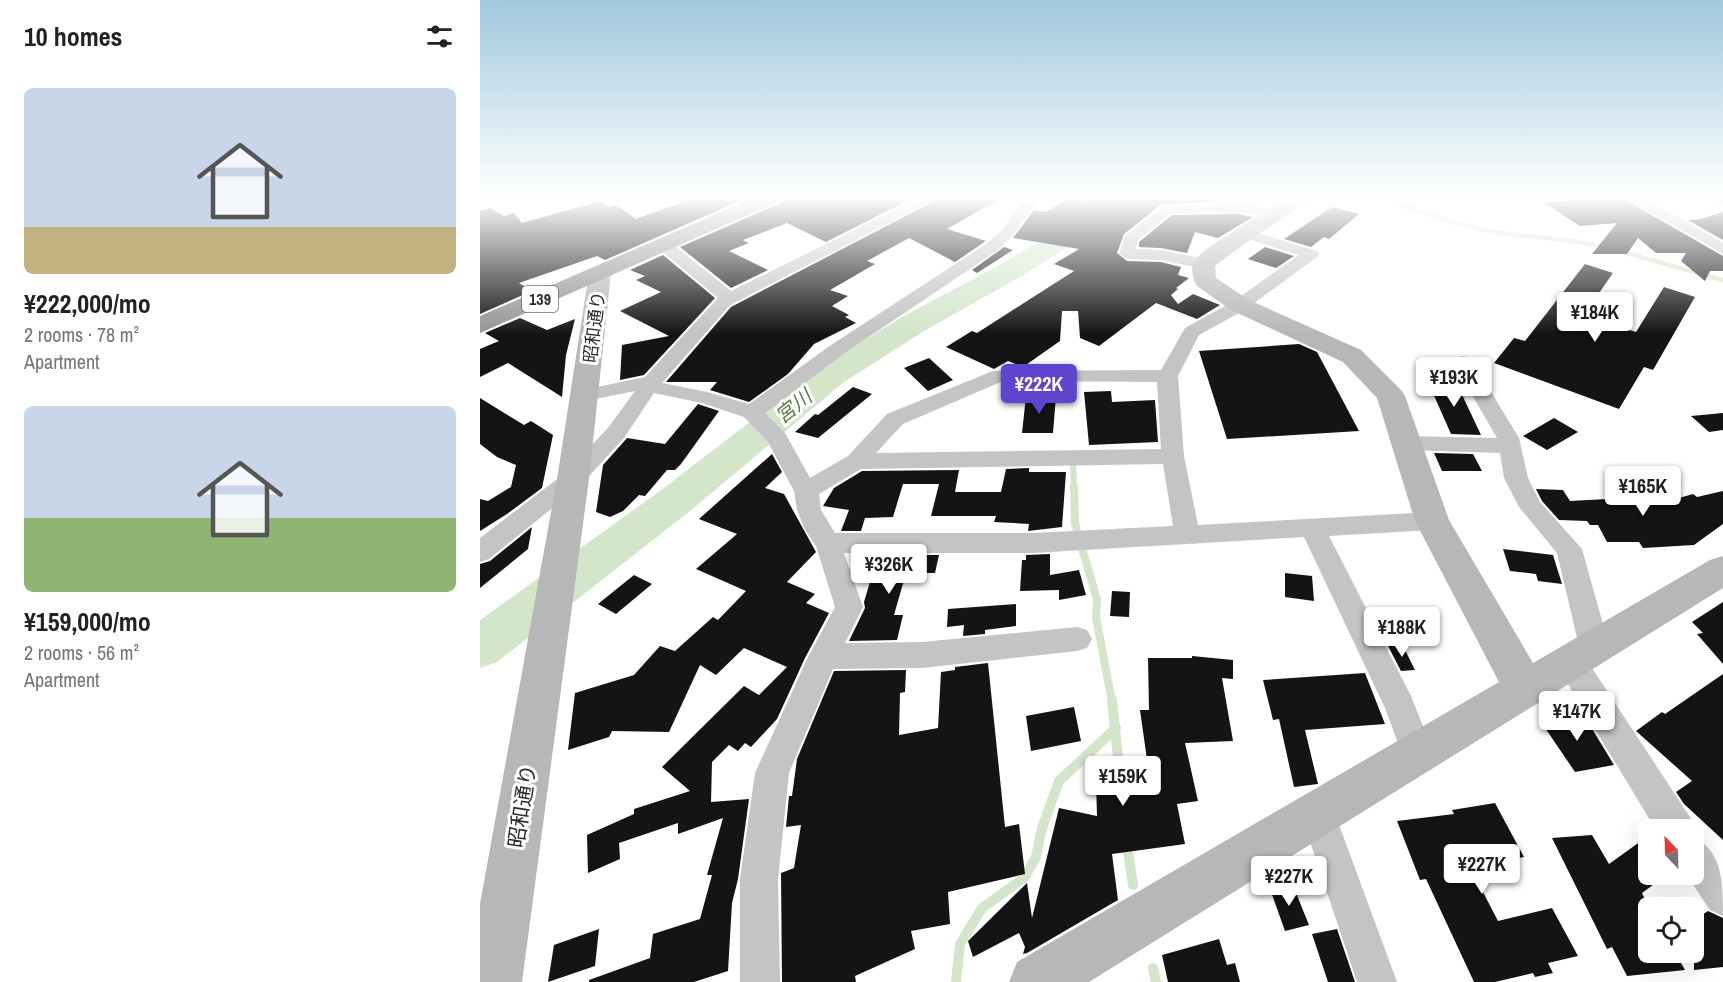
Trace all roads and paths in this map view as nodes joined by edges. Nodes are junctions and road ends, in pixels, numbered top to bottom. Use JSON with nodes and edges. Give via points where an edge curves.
{"nodes":[{"id":1,"x":671,"y":242,"type":"edge"},
{"id":2,"x":844,"y":242,"type":"edge"},
{"id":3,"x":998,"y":242,"type":"edge"},
{"id":4,"x":1129,"y":242,"type":"edge"},
{"id":5,"x":1233,"y":242,"type":"edge"},
{"id":6,"x":1271,"y":242,"type":"edge"},
{"id":7,"x":664,"y":245,"type":"junction"},
{"id":8,"x":1204,"y":264,"type":"junction"},
{"id":9,"x":600,"y":273,"type":"junction"},
{"id":10,"x":730,"y":299,"type":"junction"},
{"id":11,"x":1240,"y":305,"type":"junction"},
{"id":12,"x":480,"y":325,"type":"edge"},
{"id":13,"x":1463,"y":362,"type":"dead end"},
{"id":14,"x":1168,"y":376,"type":"junction"},
{"id":15,"x":650,"y":384,"type":"junction"},
{"id":16,"x":585,"y":395,"type":"junction"},
{"id":17,"x":754,"y":413,"type":"junction"},
{"id":18,"x":1406,"y":443,"type":"junction"},
{"id":19,"x":1508,"y":446,"type":"junction"},
{"id":20,"x":1173,"y":456,"type":"junction"},
{"id":21,"x":856,"y":461,"type":"junction"},
{"id":22,"x":573,"y":480,"type":"junction"},
{"id":23,"x":806,"y":491,"type":"junction"},
{"id":24,"x":1432,"y":521,"type":"junction"},
{"id":25,"x":1312,"y":528,"type":"junction"},
{"id":26,"x":1187,"y":536,"type":"junction"},
{"id":27,"x":828,"y":543,"type":"junction"},
{"id":28,"x":480,"y":552,"type":"edge"},
{"id":29,"x":1723,"y":570,"type":"edge"},
{"id":30,"x":1077,"y":639,"type":"dead end"},
{"id":31,"x":824,"y":656,"type":"junction"},
{"id":32,"x":1581,"y":656,"type":"junction"},
{"id":33,"x":1525,"y":689,"type":"junction"},
{"id":34,"x":1418,"y":754,"type":"junction"},
{"id":35,"x":1319,"y":814,"type":"junction"},
{"id":36,"x":1671,"y":819,"type":"edge"},
{"id":37,"x":1704,"y":869,"type":"edge"},
{"id":38,"x":1723,"y":897,"type":"edge"},
{"id":39,"x":494,"y":982,"type":"edge"},
{"id":40,"x":760,"y":982,"type":"edge"},
{"id":41,"x":1037,"y":982,"type":"edge"},
{"id":42,"x":1377,"y":982,"type":"edge"}],
"edges":[{"from":1,"to":7,"type":"highway","number":"139"},
{"from":2,"to":10,"type":"street"},
{"from":3,"to":17,"type":"street","via":[[838,349]]},
{"from":4,"to":8,"type":"street","via":[[1127,254],[1161,255]]},
{"from":5,"to":8,"type":"street"},
{"from":6,"to":11,"type":"street","via":[[1311,254]]},
{"from":7,"to":9,"type":"highway","number":"139"},
{"from":7,"to":10,"type":"street"},
{"from":8,"to":11,"type":"street","via":[[1205,281]]},
{"from":9,"to":12,"type":"highway","number":"139"},
{"from":9,"to":16,"type":"street","name":"昭和通り"},
{"from":10,"to":15,"type":"street","via":[[705,320]]},
{"from":11,"to":14,"type":"street","via":[[1192,332]]},
{"from":11,"to":18,"type":"street","via":[[1352,356],[1391,396]]},
{"from":13,"to":19,"type":"street","via":[[1508,438]]},
{"from":14,"to":20,"type":"street"},
{"from":14,"to":21,"type":"street","via":[[1000,375],[895,418]]},
{"from":15,"to":16,"type":"street"},
{"from":15,"to":17,"type":"street"},
{"from":15,"to":22,"type":"street","via":[[616,433]]},
{"from":16,"to":22,"type":"street","name":"昭和通り"},
{"from":17,"to":23,"type":"street","via":[[777,438]]},
{"from":18,"to":19,"type":"street"},
{"from":18,"to":24,"type":"street"},
{"from":19,"to":32,"type":"street","via":[[1516,478],[1531,507],[1569,549],[1593,642]]},
{"from":20,"to":21,"type":"street"},
{"from":20,"to":26,"type":"street"},
{"from":21,"to":23,"type":"street"},
{"from":22,"to":28,"type":"street"},
{"from":22,"to":39,"type":"street","name":"昭和通り"},
{"from":23,"to":27,"type":"street","via":[[809,510]]},
{"from":24,"to":25,"type":"street"},
{"from":24,"to":33,"type":"street"},
{"from":25,"to":26,"type":"street"},
{"from":25,"to":34,"type":"street","via":[[1400,706]]},
{"from":26,"to":27,"type":"street"},
{"from":27,"to":31,"type":"street","via":[[849,607]]},
{"from":29,"to":32,"type":"street"},
{"from":30,"to":31,"type":"street","via":[[922,655]]},
{"from":31,"to":40,"type":"street","via":[[772,773],[759,879]]},
{"from":32,"to":33,"type":"street"},
{"from":32,"to":36,"type":"street"},
{"from":33,"to":34,"type":"street"},
{"from":34,"to":35,"type":"street"},
{"from":35,"to":41,"type":"street"},
{"from":35,"to":42,"type":"street"},
{"from":37,"to":38,"type":"street"}]}
